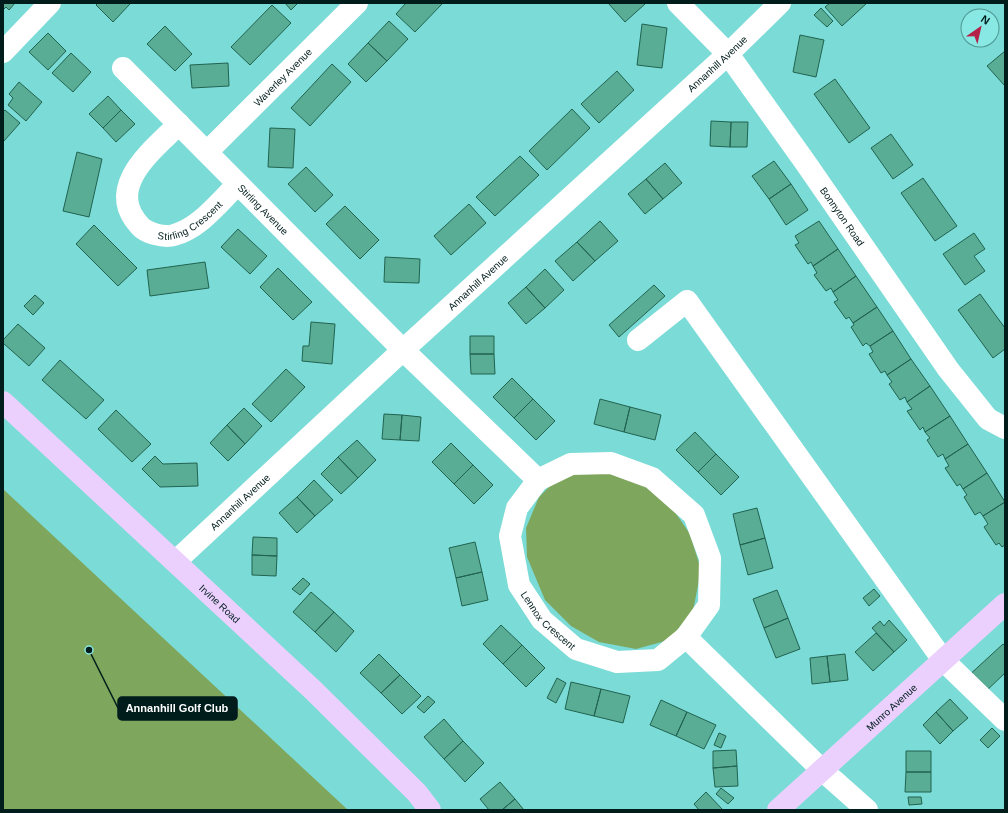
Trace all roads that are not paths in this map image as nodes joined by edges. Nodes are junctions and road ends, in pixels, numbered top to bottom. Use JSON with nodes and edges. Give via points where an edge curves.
{"nodes":[{"id":1,"x":50,"y":3,"type":"edge"},
{"id":2,"x":357,"y":3,"type":"edge"},
{"id":3,"x":678,"y":3,"type":"edge"},
{"id":4,"x":780,"y":3,"type":"edge"},
{"id":5,"x":3,"y":52,"type":"edge"},
{"id":6,"x":728,"y":54,"type":"junction"},
{"id":7,"x":124,"y":68,"type":"dead end"},
{"id":8,"x":179,"y":124,"type":"junction"},
{"id":9,"x":208,"y":151,"type":"junction"},
{"id":10,"x":238,"y":184,"type":"junction"},
{"id":11,"x":638,"y":340,"type":"dead end"},
{"id":12,"x":403,"y":350,"type":"junction"},
{"id":13,"x":3,"y":402,"type":"edge"},
{"id":14,"x":1005,"y":428,"type":"edge"},
{"id":15,"x":538,"y":480,"type":"junction"},
{"id":16,"x":176,"y":561,"type":"junction"},
{"id":17,"x":1005,"y":604,"type":"edge"},
{"id":18,"x":686,"y":637,"type":"junction"},
{"id":19,"x":943,"y":660,"type":"junction"},
{"id":20,"x":1005,"y":720,"type":"edge"},
{"id":21,"x":822,"y":770,"type":"junction"},
{"id":22,"x":430,"y":810,"type":"edge"},
{"id":23,"x":778,"y":810,"type":"edge"},
{"id":24,"x":867,"y":810,"type":"edge"}],
"edges":[{"from":1,"to":5,"type":"street"},
{"from":2,"to":9,"type":"street","name":"Waverley Avenue"},
{"from":3,"to":6,"type":"street","name":"Bonnyton Road"},
{"from":4,"to":6,"type":"street","name":"Annanhill Avenue"},
{"from":6,"to":12,"type":"street","name":"Annanhill Avenue"},
{"from":6,"to":14,"type":"street","name":"Bonnyton Road","via":[[948,369],[988,419]]},
{"from":7,"to":8,"type":"street","name":"Stirling Avenue"},
{"from":8,"to":9,"type":"street","name":"Stirling Avenue"},
{"from":8,"to":10,"type":"street","name":"Stirling Crescent","via":[[140,163],[128,186],[126,205],[144,231],[173,236],[194,226]]},
{"from":9,"to":10,"type":"street","name":"Stirling Avenue"},
{"from":10,"to":12,"type":"street","name":"Stirling Avenue"},
{"from":11,"to":19,"type":"street","via":[[687,301]]},
{"from":12,"to":15,"type":"street"},
{"from":12,"to":16,"type":"street","name":"Annanhill Avenue"},
{"from":13,"to":16,"type":"main road","name":"Irvine Road"},
{"from":15,"to":18,"type":"street","name":"Lennox Crescent","via":[[570,464],[611,463],[652,478],[694,515],[710,558],[709,605]]},
{"from":15,"to":18,"type":"street","name":"Lennox Crescent","via":[[517,508],[510,536],[519,585],[542,620],[576,649],[616,662],[658,660]]},
{"from":16,"to":22,"type":"main road","name":"Irvine Road","via":[[314,691],[417,793]]},
{"from":17,"to":19,"type":"main road","name":"Munro Avenue"},
{"from":18,"to":21,"type":"street"},
{"from":19,"to":20,"type":"street"},
{"from":19,"to":21,"type":"main road","name":"Munro Avenue"},
{"from":21,"to":23,"type":"main road","name":"Munro Avenue"},
{"from":21,"to":24,"type":"street"}]}
